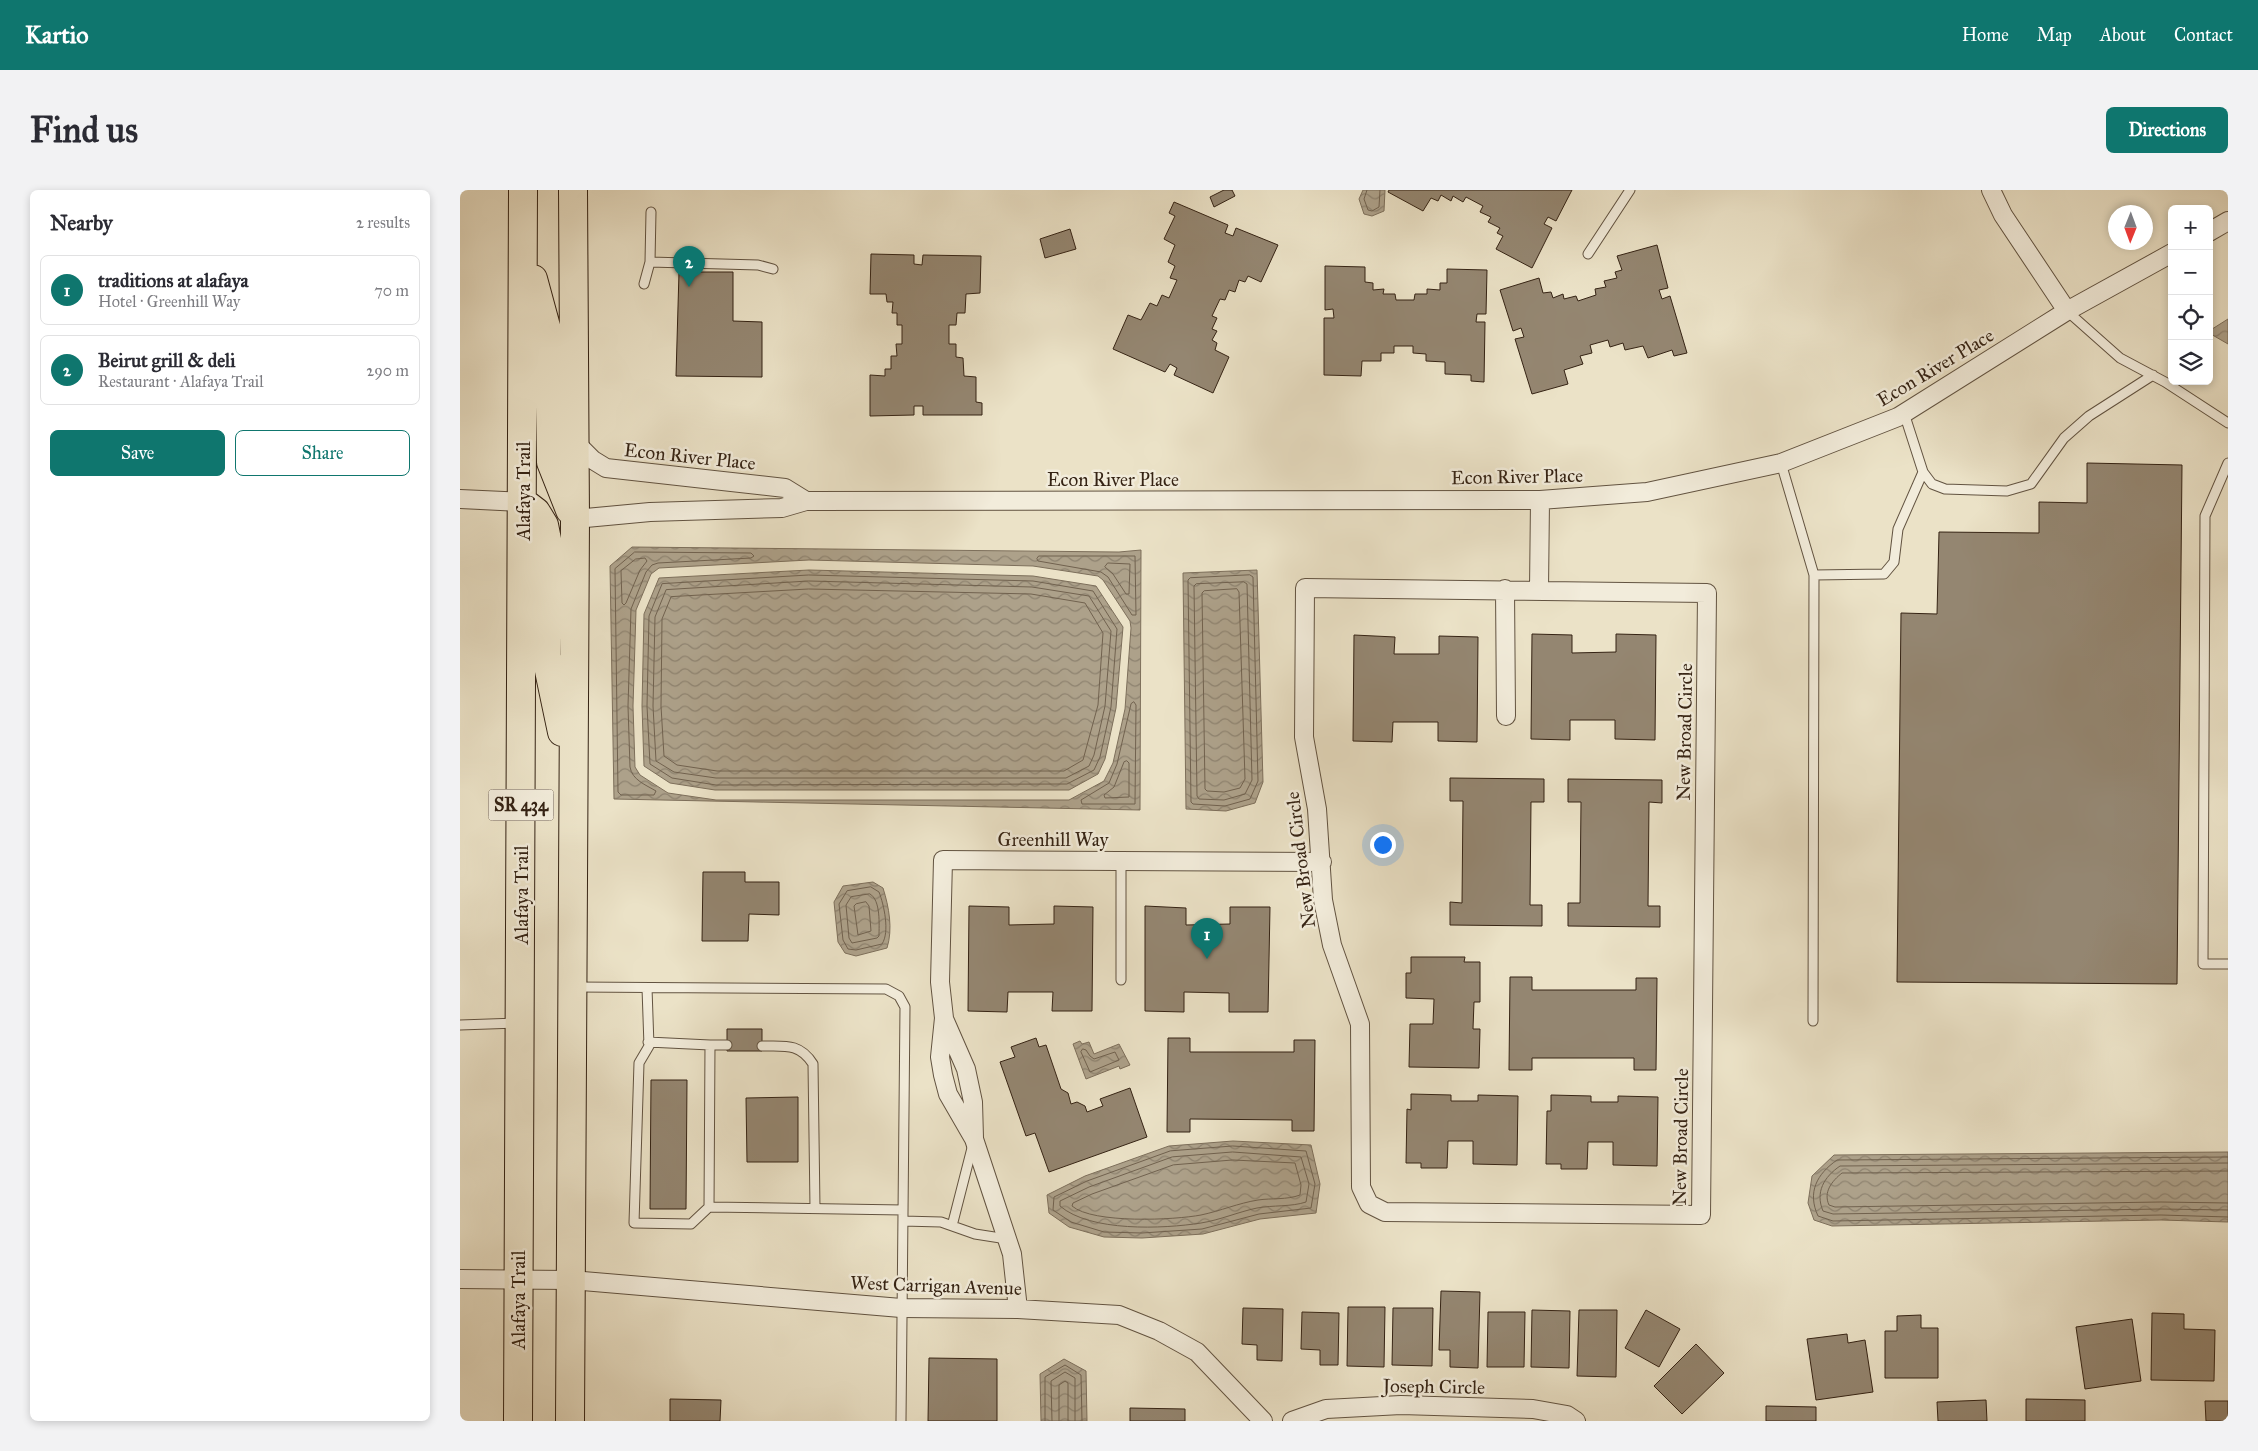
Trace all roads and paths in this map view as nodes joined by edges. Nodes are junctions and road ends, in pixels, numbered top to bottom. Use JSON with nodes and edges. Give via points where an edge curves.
{"nodes":[{"id":1,"x":522,"y":190,"type":"edge"},
{"id":2,"x":573,"y":190,"type":"edge"},
{"id":3,"x":1630,"y":190,"type":"edge"},
{"id":4,"x":1991,"y":190,"type":"edge"},
{"id":5,"x":651,"y":212,"type":"dead end"},
{"id":6,"x":2228,"y":221,"type":"edge"},
{"id":7,"x":2213,"y":230,"type":"edge"},
{"id":8,"x":524,"y":244,"type":"junction"},
{"id":9,"x":1588,"y":254,"type":"dead end"},
{"id":10,"x":2168,"y":255,"type":"edge"},
{"id":11,"x":650,"y":262,"type":"junction"},
{"id":12,"x":773,"y":269,"type":"dead end"},
{"id":13,"x":644,"y":284,"type":"dead end"},
{"id":14,"x":2067,"y":311,"type":"junction"},
{"id":15,"x":2153,"y":375,"type":"junction"},
{"id":16,"x":1904,"y":413,"type":"junction"},
{"id":17,"x":2228,"y":423,"type":"edge"},
{"id":18,"x":575,"y":442,"type":"junction"},
{"id":19,"x":2228,"y":462,"type":"edge"},
{"id":20,"x":1781,"y":463,"type":"junction"},
{"id":21,"x":1923,"y":472,"type":"junction"},
{"id":22,"x":460,"y":499,"type":"edge"},
{"id":23,"x":1540,"y":500,"type":"junction"},
{"id":24,"x":806,"y":501,"type":"junction"},
{"id":25,"x":523,"y":502,"type":"junction"},
{"id":26,"x":575,"y":519,"type":"junction"},
{"id":27,"x":1814,"y":575,"type":"junction"},
{"id":28,"x":1505,"y":589,"type":"junction"},
{"id":29,"x":1540,"y":590,"type":"junction"},
{"id":30,"x":1506,"y":716,"type":"dead end"},
{"id":31,"x":573,"y":788,"type":"junction"},
{"id":32,"x":1122,"y":861,"type":"junction"},
{"id":33,"x":1322,"y":862,"type":"junction"},
{"id":34,"x":2228,"y":964,"type":"edge"},
{"id":35,"x":1121,"y":980,"type":"dead end"},
{"id":36,"x":572,"y":987,"type":"junction"},
{"id":37,"x":647,"y":988,"type":"junction"},
{"id":38,"x":944,"y":1018,"type":"junction"},
{"id":39,"x":1813,"y":1021,"type":"dead end"},
{"id":40,"x":520,"y":1023,"type":"junction"},
{"id":41,"x":460,"y":1025,"type":"edge"},
{"id":42,"x":648,"y":1042,"type":"junction"},
{"id":43,"x":710,"y":1044,"type":"junction"},
{"id":44,"x":727,"y":1045,"type":"dead end"},
{"id":45,"x":762,"y":1046,"type":"dead end"},
{"id":46,"x":974,"y":1139,"type":"junction"},
{"id":47,"x":709,"y":1206,"type":"junction"},
{"id":48,"x":815,"y":1208,"type":"junction"},
{"id":49,"x":903,"y":1210,"type":"junction"},
{"id":50,"x":902,"y":1221,"type":"junction"},
{"id":51,"x":952,"y":1226,"type":"junction"},
{"id":52,"x":1007,"y":1239,"type":"junction"},
{"id":53,"x":460,"y":1279,"type":"edge"},
{"id":54,"x":518,"y":1280,"type":"junction"},
{"id":55,"x":571,"y":1280,"type":"junction"},
{"id":56,"x":901,"y":1308,"type":"junction"},
{"id":57,"x":1018,"y":1309,"type":"junction"},
{"id":58,"x":518,"y":1421,"type":"edge"},
{"id":59,"x":570,"y":1421,"type":"edge"},
{"id":60,"x":901,"y":1421,"type":"edge"},
{"id":61,"x":1263,"y":1421,"type":"edge"},
{"id":62,"x":1292,"y":1421,"type":"edge"},
{"id":63,"x":1576,"y":1421,"type":"edge"}],
"edges":[{"from":1,"to":8,"type":"main road","name":"Alafaya Trail","number":"SR 434"},
{"from":2,"to":18,"type":"main road","number":"SR 434"},
{"from":3,"to":9,"type":"lane"},
{"from":4,"to":14,"type":"street","via":[[2003,216]]},
{"from":5,"to":11,"type":"lane"},
{"from":6,"to":7,"type":"street"},
{"from":8,"to":25,"type":"main road","name":"Alafaya Trail","number":"SR 434"},
{"from":8,"to":26,"type":"main road","via":[[549,338],[551,462]]},
{"from":10,"to":14,"type":"street","name":"Econ River Place"},
{"from":11,"to":12,"type":"lane","via":[[758,265]]},
{"from":11,"to":13,"type":"lane"},
{"from":14,"to":15,"type":"lane","via":[[2120,358]]},
{"from":14,"to":16,"type":"street","name":"Econ River Place"},
{"from":15,"to":17,"type":"lane"},
{"from":15,"to":21,"type":"lane","via":[[2064,438],[2031,484],[2022,488],[2007,491],[1945,490],[1932,484]]},
{"from":16,"to":20,"type":"street","name":"Econ River Place"},
{"from":16,"to":21,"type":"lane"},
{"from":18,"to":24,"type":"street","name":"Econ River Place","via":[[606,468],[785,488]]},
{"from":18,"to":26,"type":"main road","number":"SR 434"},
{"from":19,"to":34,"type":"lane","via":[[2205,516],[2203,964]]},
{"from":20,"to":23,"type":"street","name":"Econ River Place","via":[[1647,492]]},
{"from":20,"to":27,"type":"lane"},
{"from":21,"to":27,"type":"lane","via":[[1898,529],[1894,562],[1884,574]]},
{"from":22,"to":25,"type":"street"},
{"from":23,"to":24,"type":"street","name":"Econ River Place"},
{"from":23,"to":29,"type":"street"},
{"from":24,"to":26,"type":"street","name":"Econ River Place","via":[[782,508],[650,512]]},
{"from":25,"to":31,"type":"main road","via":[[536,512],[544,525],[548,545],[546,656]]},
{"from":25,"to":40,"type":"main road","name":"Alafaya Trail","number":"SR 434"},
{"from":26,"to":31,"type":"main road","number":"SR 434"},
{"from":27,"to":39,"type":"lane"},
{"from":28,"to":29,"type":"street","name":"New Broad Circle"},
{"from":28,"to":30,"type":"street"},
{"from":28,"to":33,"type":"street","name":"New Broad Circle","via":[[1305,588],[1304,738],[1317,809]]},
{"from":29,"to":33,"type":"street","name":"New Broad Circle","via":[[1707,592],[1701,1215],[1385,1212],[1369,1204],[1361,1187],[1360,1024],[1332,945],[1323,900]]},
{"from":31,"to":36,"type":"main road","number":"SR 434"},
{"from":32,"to":33,"type":"street","name":"Greenhill Way"},
{"from":32,"to":35,"type":"lane"},
{"from":32,"to":38,"type":"street","name":"Greenhill Way","via":[[943,860],[940,982]]},
{"from":36,"to":37,"type":"lane"},
{"from":36,"to":55,"type":"main road","number":"SR 434"},
{"from":37,"to":42,"type":"lane"},
{"from":37,"to":49,"type":"lane","via":[[886,989],[899,996],[905,1007]]},
{"from":38,"to":46,"type":"street","name":"Greenhill Way","via":[[966,1069]]},
{"from":38,"to":46,"type":"street","name":"Greenhill Way","via":[[940,1057],[943,1076],[948,1094]]},
{"from":40,"to":41,"type":"lane"},
{"from":40,"to":54,"type":"main road","name":"Alafaya Trail","number":"SR 434"},
{"from":42,"to":43,"type":"lane"},
{"from":42,"to":47,"type":"lane","via":[[639,1063],[634,1223],[691,1224]]},
{"from":43,"to":44,"type":"lane"},
{"from":43,"to":47,"type":"lane"},
{"from":45,"to":48,"type":"lane","via":[[798,1049],[807,1054],[813,1064]]},
{"from":46,"to":51,"type":"lane"},
{"from":46,"to":52,"type":"street","name":"Greenhill Way"},
{"from":47,"to":48,"type":"lane"},
{"from":48,"to":49,"type":"lane"},
{"from":49,"to":50,"type":"lane"},
{"from":50,"to":51,"type":"lane","via":[[941,1222]]},
{"from":50,"to":56,"type":"lane"},
{"from":51,"to":52,"type":"lane"},
{"from":52,"to":57,"type":"street","name":"Greenhill Way","via":[[1012,1254]]},
{"from":53,"to":54,"type":"street","name":"West Carrigan Avenue"},
{"from":54,"to":55,"type":"street","name":"West Carrigan Avenue"},
{"from":54,"to":58,"type":"main road","name":"Alafaya Trail","number":"SR 434"},
{"from":55,"to":56,"type":"street","name":"West Carrigan Avenue"},
{"from":55,"to":59,"type":"main road","number":"SR 434"},
{"from":56,"to":57,"type":"street","name":"West Carrigan Avenue"},
{"from":56,"to":60,"type":"lane"},
{"from":57,"to":61,"type":"street","name":"West Carrigan Avenue","via":[[1119,1314],[1159,1331],[1198,1352]]},
{"from":62,"to":63,"type":"street","name":"Joseph Circle","via":[[1326,1409],[1401,1404],[1533,1409],[1567,1415]]}]}
